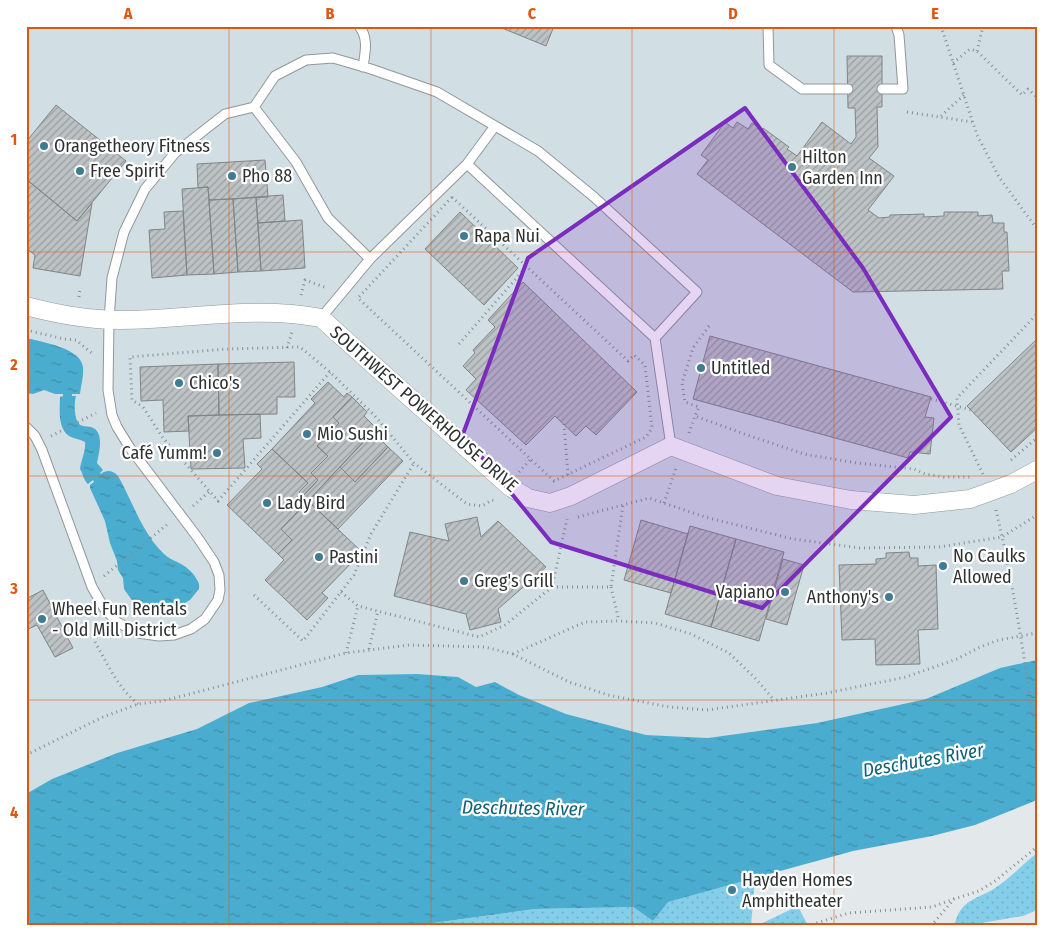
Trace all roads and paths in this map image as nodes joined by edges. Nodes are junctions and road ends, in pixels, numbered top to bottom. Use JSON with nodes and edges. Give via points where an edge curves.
{"nodes":[{"id":1,"x":358,"y":26,"type":"edge"},
{"id":2,"x":768,"y":26,"type":"edge"},
{"id":3,"x":896,"y":26,"type":"edge"},
{"id":4,"x":941,"y":26,"type":"edge"},
{"id":5,"x":982,"y":26,"type":"edge"},
{"id":6,"x":976,"y":51,"type":"junction"},
{"id":7,"x":953,"y":63,"type":"junction"},
{"id":8,"x":363,"y":67,"type":"junction"},
{"id":9,"x":848,"y":89,"type":"dead end"},
{"id":10,"x":882,"y":89,"type":"dead end"},
{"id":11,"x":964,"y":95,"type":"junction"},
{"id":12,"x":1037,"y":97,"type":"edge"},
{"id":13,"x":254,"y":107,"type":"junction"},
{"id":14,"x":907,"y":112,"type":"dead end"},
{"id":15,"x":941,"y":117,"type":"junction"},
{"id":16,"x":972,"y":122,"type":"junction"},
{"id":17,"x":495,"y":126,"type":"junction"},
{"id":18,"x":467,"y":164,"type":"junction"},
{"id":19,"x":1037,"y":229,"type":"edge"},
{"id":20,"x":370,"y":259,"type":"junction"},
{"id":21,"x":527,"y":266,"type":"junction"},
{"id":22,"x":328,"y":288,"type":"dead end"},
{"id":23,"x":80,"y":289,"type":"dead end"},
{"id":24,"x":300,"y":298,"type":"dead end"},
{"id":25,"x":79,"y":300,"type":"dead end"},
{"id":26,"x":26,"y":306,"type":"edge"},
{"id":27,"x":320,"y":318,"type":"junction"},
{"id":28,"x":109,"y":320,"type":"junction"},
{"id":29,"x":709,"y":326,"type":"dead end"},
{"id":30,"x":293,"y":329,"type":"dead end"},
{"id":31,"x":26,"y":330,"type":"edge"},
{"id":32,"x":655,"y":338,"type":"junction"},
{"id":33,"x":458,"y":344,"type":"dead end"},
{"id":34,"x":288,"y":348,"type":"dead end"},
{"id":35,"x":94,"y":355,"type":"dead end"},
{"id":36,"x":930,"y":399,"type":"dead end"},
{"id":37,"x":971,"y":410,"type":"dead end"},
{"id":38,"x":99,"y":412,"type":"dead end"},
{"id":39,"x":696,"y":416,"type":"junction"},
{"id":40,"x":564,"y":424,"type":"dead end"},
{"id":41,"x":26,"y":427,"type":"edge"},
{"id":42,"x":50,"y":436,"type":"dead end"},
{"id":43,"x":687,"y":438,"type":"dead end"},
{"id":44,"x":1037,"y":438,"type":"edge"},
{"id":45,"x":671,"y":446,"type":"junction"},
{"id":46,"x":531,"y":460,"type":"junction"},
{"id":47,"x":414,"y":463,"type":"dead end"},
{"id":48,"x":1004,"y":463,"type":"dead end"},
{"id":49,"x":677,"y":465,"type":"dead end"},
{"id":50,"x":990,"y":470,"type":"dead end"},
{"id":51,"x":1037,"y":470,"type":"edge"},
{"id":52,"x":568,"y":475,"type":"junction"},
{"id":53,"x":516,"y":476,"type":"dead end"},
{"id":54,"x":210,"y":491,"type":"dead end"},
{"id":55,"x":664,"y":503,"type":"dead end"},
{"id":56,"x":623,"y":505,"type":"dead end"},
{"id":57,"x":190,"y":508,"type":"dead end"},
{"id":58,"x":1037,"y":515,"type":"edge"},
{"id":59,"x":567,"y":519,"type":"dead end"},
{"id":60,"x":169,"y":523,"type":"dead end"},
{"id":61,"x":1002,"y":537,"type":"dead end"},
{"id":62,"x":103,"y":577,"type":"dead end"},
{"id":63,"x":552,"y":587,"type":"junction"},
{"id":64,"x":611,"y":587,"type":"junction"},
{"id":65,"x":341,"y":592,"type":"junction"},
{"id":66,"x":254,"y":595,"type":"dead end"},
{"id":67,"x":358,"y":606,"type":"junction"},
{"id":68,"x":378,"y":611,"type":"junction"},
{"id":69,"x":618,"y":620,"type":"junction"},
{"id":70,"x":1037,"y":633,"type":"edge"},
{"id":71,"x":95,"y":642,"type":"dead end"},
{"id":72,"x":1022,"y":647,"type":"dead end"},
{"id":73,"x":369,"y":650,"type":"junction"},
{"id":74,"x":346,"y":653,"type":"junction"},
{"id":75,"x":513,"y":654,"type":"junction"},
{"id":76,"x":774,"y":701,"type":"junction"},
{"id":77,"x":138,"y":704,"type":"junction"},
{"id":78,"x":1037,"y":741,"type":"edge"},
{"id":79,"x":26,"y":755,"type":"edge"},
{"id":80,"x":1037,"y":847,"type":"edge"},
{"id":81,"x":954,"y":899,"type":"junction"},
{"id":82,"x":808,"y":926,"type":"edge"},
{"id":83,"x":931,"y":926,"type":"edge"}],
"edges":[{"from":1,"to":8,"type":"lane","via":[[366,44]]},
{"from":2,"to":9,"type":"lane","via":[[769,65],[802,89]]},
{"from":3,"to":10,"type":"lane","via":[[903,89]]},
{"from":4,"to":7,"type":"path"},
{"from":5,"to":6,"type":"path"},
{"from":6,"to":7,"type":"path","via":[[970,49]]},
{"from":6,"to":12,"type":"path","via":[[1022,95],[1028,89]]},
{"from":7,"to":11,"type":"path"},
{"from":8,"to":13,"type":"lane","via":[[334,58],[306,60],[275,76]]},
{"from":8,"to":17,"type":"lane","via":[[437,92]]},
{"from":11,"to":15,"type":"path"},
{"from":11,"to":16,"type":"path"},
{"from":13,"to":20,"type":"lane","via":[[296,162],[328,218]]},
{"from":13,"to":28,"type":"lane","via":[[225,114],[174,153],[145,189],[124,232],[112,278]]},
{"from":14,"to":15,"type":"path"},
{"from":15,"to":16,"type":"path"},
{"from":16,"to":19,"type":"path","via":[[999,177]]},
{"from":17,"to":18,"type":"lane"},
{"from":17,"to":32,"type":"lane","via":[[538,151],[594,197],[697,292]]},
{"from":18,"to":20,"type":"lane"},
{"from":18,"to":32,"type":"lane"},
{"from":20,"to":27,"type":"lane"},
{"from":21,"to":33,"type":"path"},
{"from":21,"to":46,"type":"path","via":[[452,197],[358,298]]},
{"from":21,"to":52,"type":"path","via":[[628,360],[634,355],[645,365],[650,433]]},
{"from":22,"to":24,"type":"path","via":[[305,280]]},
{"from":23,"to":25,"type":"path"},
{"from":26,"to":28,"type":"street","name":"SOUTHWEST POWERHOUSE DRIVE"},
{"from":27,"to":28,"type":"street","name":"SOUTHWEST POWERHOUSE DRIVE","via":[[256,311]]},
{"from":27,"to":45,"type":"street","name":"SOUTHWEST POWERHOUSE DRIVE","via":[[510,487],[528,498],[550,503],[571,496]]},
{"from":28,"to":41,"type":"lane","via":[[109,400],[117,427],[204,546],[219,575],[218,600],[201,622],[186,632],[159,636],[131,630],[108,614],[92,587],[42,450]]},
{"from":29,"to":39,"type":"path","via":[[692,348],[682,382],[685,402],[699,407]]},
{"from":30,"to":34,"type":"path"},
{"from":31,"to":35,"type":"path","via":[[76,340]]},
{"from":32,"to":45,"type":"lane"},
{"from":36,"to":37,"type":"path","bridge":true},
{"from":38,"to":42,"type":"path"},
{"from":39,"to":43,"type":"path"},
{"from":39,"to":50,"type":"path","via":[[813,455],[914,469],[944,477],[971,477]]},
{"from":40,"to":52,"type":"path"},
{"from":44,"to":48,"type":"path"},
{"from":45,"to":51,"type":"street","via":[[777,486],[851,500],[914,505],[970,499],[1011,484]]},
{"from":46,"to":52,"type":"path","via":[[554,481]]},
{"from":46,"to":53,"type":"path"},
{"from":47,"to":65,"type":"path","via":[[371,534],[354,575]]},
{"from":49,"to":55,"type":"path"},
{"from":54,"to":57,"type":"path"},
{"from":56,"to":64,"type":"path"},
{"from":58,"to":61,"type":"path"},
{"from":59,"to":63,"type":"path"},
{"from":60,"to":62,"type":"path"},
{"from":63,"to":64,"type":"path"},
{"from":63,"to":68,"type":"path","via":[[505,624],[479,637]]},
{"from":64,"to":69,"type":"path"},
{"from":65,"to":66,"type":"path","via":[[303,641]]},
{"from":65,"to":67,"type":"path"},
{"from":67,"to":68,"type":"path"},
{"from":67,"to":74,"type":"path"},
{"from":68,"to":73,"type":"path"},
{"from":69,"to":75,"type":"path","via":[[585,622]]},
{"from":69,"to":76,"type":"path","via":[[655,623],[691,634],[729,654]]},
{"from":70,"to":76,"type":"path","via":[[999,640],[957,659],[906,676]]},
{"from":71,"to":77,"type":"path","via":[[118,681]]},
{"from":72,"to":78,"type":"path"},
{"from":73,"to":74,"type":"path"},
{"from":73,"to":75,"type":"path","via":[[409,645],[468,646]]},
{"from":74,"to":77,"type":"path","via":[[180,697]]},
{"from":75,"to":76,"type":"path","via":[[568,682],[608,695],[669,707],[707,710]]},
{"from":77,"to":79,"type":"path"},
{"from":80,"to":81,"type":"path","via":[[995,881],[979,891]]},
{"from":81,"to":82,"type":"path","via":[[932,907],[848,913]]},
{"from":81,"to":83,"type":"path"}]}
